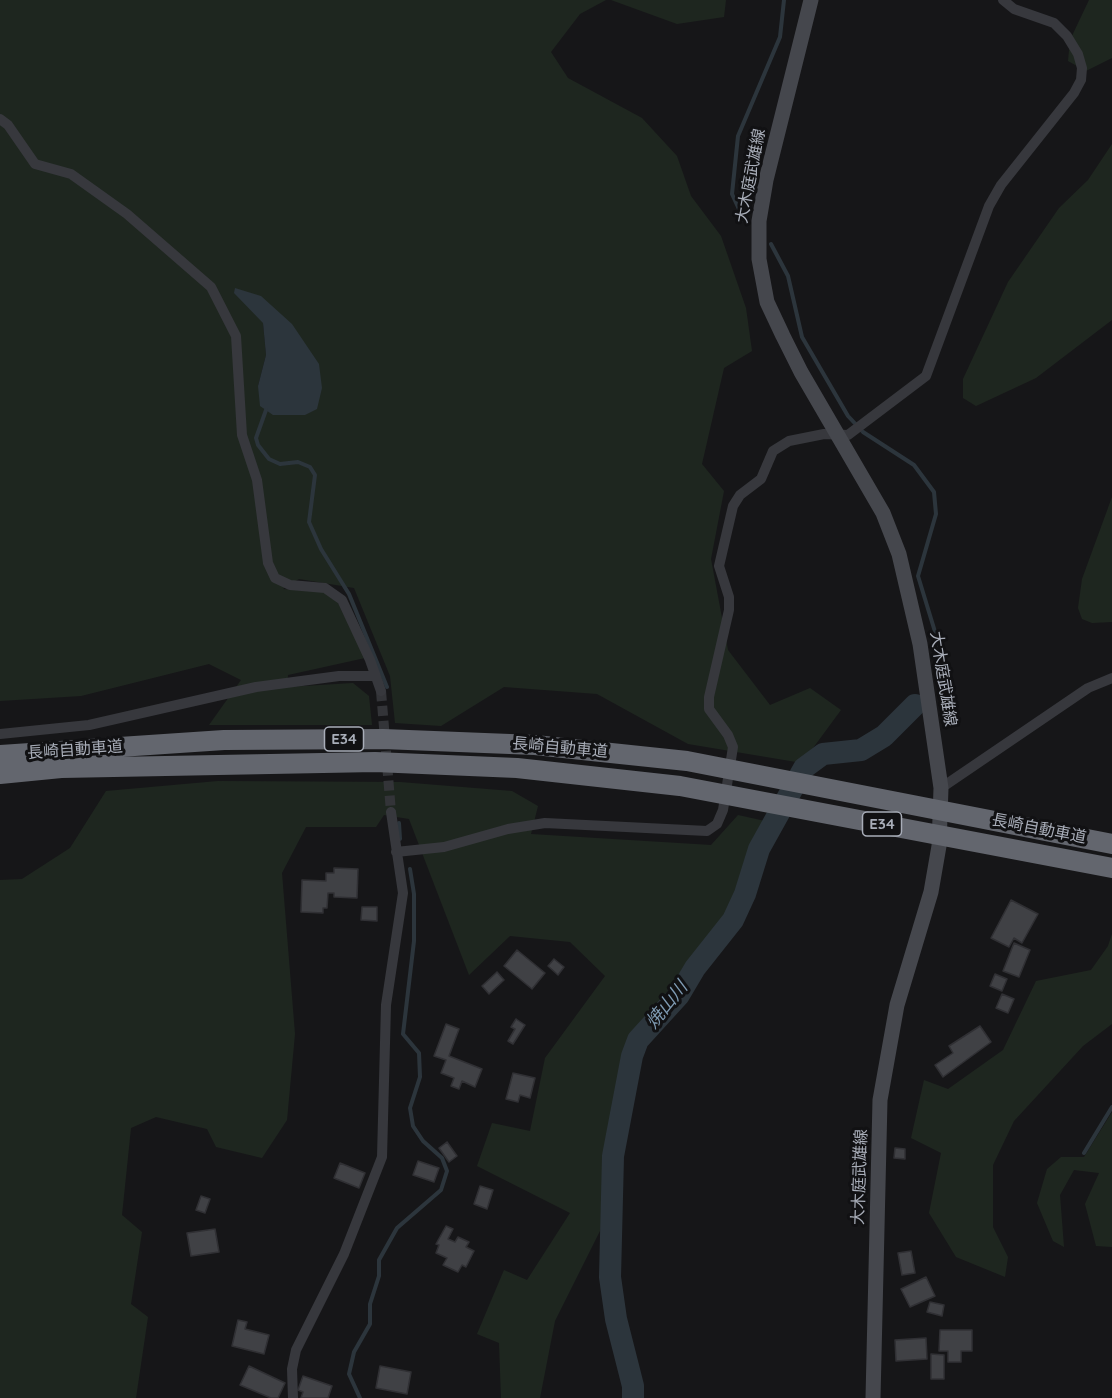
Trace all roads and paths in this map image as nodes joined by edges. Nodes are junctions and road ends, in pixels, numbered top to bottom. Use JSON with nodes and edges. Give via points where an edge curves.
{"nodes":[{"id":1,"x":811,"y":0,"type":"edge"},
{"id":2,"x":1003,"y":0,"type":"edge"},
{"id":3,"x":0,"y":119,"type":"edge"},
{"id":4,"x":846,"y":433,"type":"junction"},
{"id":5,"x":375,"y":675,"type":"junction"},
{"id":6,"x":1112,"y":678,"type":"edge"},
{"id":7,"x":381,"y":691,"type":"tunnel mouth"},
{"id":8,"x":0,"y":734,"type":"edge"},
{"id":9,"x":0,"y":755,"type":"edge"},
{"id":10,"x":0,"y":774,"type":"edge"},
{"id":11,"x":941,"y":788,"type":"junction"},
{"id":12,"x":391,"y":812,"type":"tunnel mouth"},
{"id":13,"x":1112,"y":844,"type":"edge"},
{"id":14,"x":396,"y":852,"type":"junction"},
{"id":15,"x":1112,"y":868,"type":"edge"},
{"id":16,"x":293,"y":1398,"type":"edge"},
{"id":17,"x":873,"y":1398,"type":"edge"}],
"edges":[{"from":1,"to":4,"type":"main road","name":"大木庭武雄線","via":[[766,180],[759,222],[759,259],[767,302],[783,336],[801,372]]},
{"from":2,"to":4,"type":"street","via":[[1014,9],[1054,23],[1068,36],[1078,54],[1081,80],[1000,185],[989,206],[927,376]]},
{"from":3,"to":5,"type":"street","via":[[35,164],[70,174],[118,207],[211,287],[236,336],[242,435],[257,480],[268,563],[274,578],[290,585],[326,588],[342,600]]},
{"from":4,"to":11,"type":"main road","name":"大木庭武雄線","via":[[883,513],[908,585]]},
{"from":4,"to":14,"type":"street","via":[[789,441],[773,451],[761,479],[740,495],[733,506],[719,566],[729,610],[709,697],[709,710],[733,747],[723,810],[717,824],[707,831],[545,823],[444,847]]},
{"from":5,"to":7,"type":"street"},
{"from":5,"to":8,"type":"street","via":[[256,687],[89,724]]},
{"from":6,"to":11,"type":"street","via":[[1088,688]]},
{"from":9,"to":13,"type":"highway","name":"長崎自動車道","number":"E34","via":[[224,740],[383,739],[535,744],[687,761]]},
{"from":10,"to":15,"type":"highway","name":"長崎自動車道","number":"E34","via":[[62,768],[375,762],[517,768],[680,786]]},
{"from":11,"to":17,"type":"main road","name":"大木庭武雄線","via":[[939,846],[931,892],[897,1005],[880,1100]]},
{"from":12,"to":14,"type":"street"},
{"from":14,"to":16,"type":"street","via":[[403,893],[386,1005],[382,1157],[344,1254],[296,1350]]}]}
